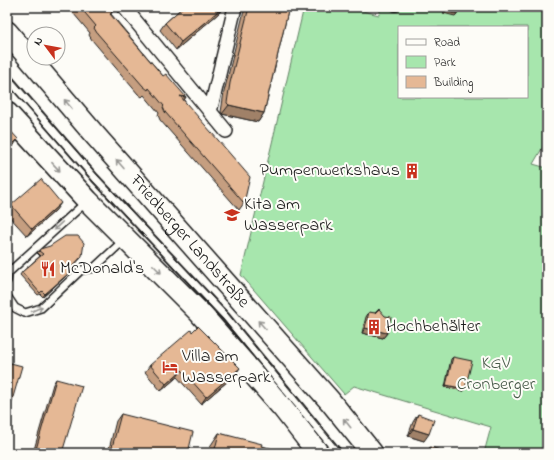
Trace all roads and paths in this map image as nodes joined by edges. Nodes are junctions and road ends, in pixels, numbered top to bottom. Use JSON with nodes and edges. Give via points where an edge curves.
{"nodes":[{"id":1,"x":124,"y":7,"type":"edge"},
{"id":2,"x":235,"y":7,"type":"edge"},
{"id":3,"x":7,"y":32,"type":"edge"},
{"id":4,"x":7,"y":77,"type":"edge"},
{"id":5,"x":210,"y":112,"type":"junction"},
{"id":6,"x":7,"y":113,"type":"edge"},
{"id":7,"x":226,"y":131,"type":"dead end"},
{"id":8,"x":88,"y":201,"type":"junction"},
{"id":9,"x":126,"y":238,"type":"junction"},
{"id":10,"x":7,"y":281,"type":"edge"},
{"id":11,"x":7,"y":296,"type":"edge"},
{"id":12,"x":318,"y":453,"type":"edge"},
{"id":13,"x":338,"y":453,"type":"edge"},
{"id":14,"x":372,"y":453,"type":"edge"}],
"edges":[{"from":1,"to":5,"type":"street"},
{"from":2,"to":5,"type":"street"},
{"from":14,"to":3,"type":"main road","name":"Friedberger Landstraße","one_way":true,"via":[[330,401],[98,139]]},
{"from":4,"to":13,"type":"lane","name":"Friedberger Landstraße","via":[[95,178],[226,316]]},
{"from":5,"to":7,"type":"street"},
{"from":6,"to":8,"type":"main road","one_way":true},
{"from":8,"to":9,"type":"main road"},
{"from":8,"to":10,"type":"lane","one_way":true,"via":[[8,273]]},
{"from":11,"to":9,"type":"lane","one_way":true,"via":[[15,308],[25,314],[41,308],[81,270],[94,268]]},
{"from":9,"to":12,"type":"main road","one_way":true,"via":[[200,313],[283,408]]}]}
